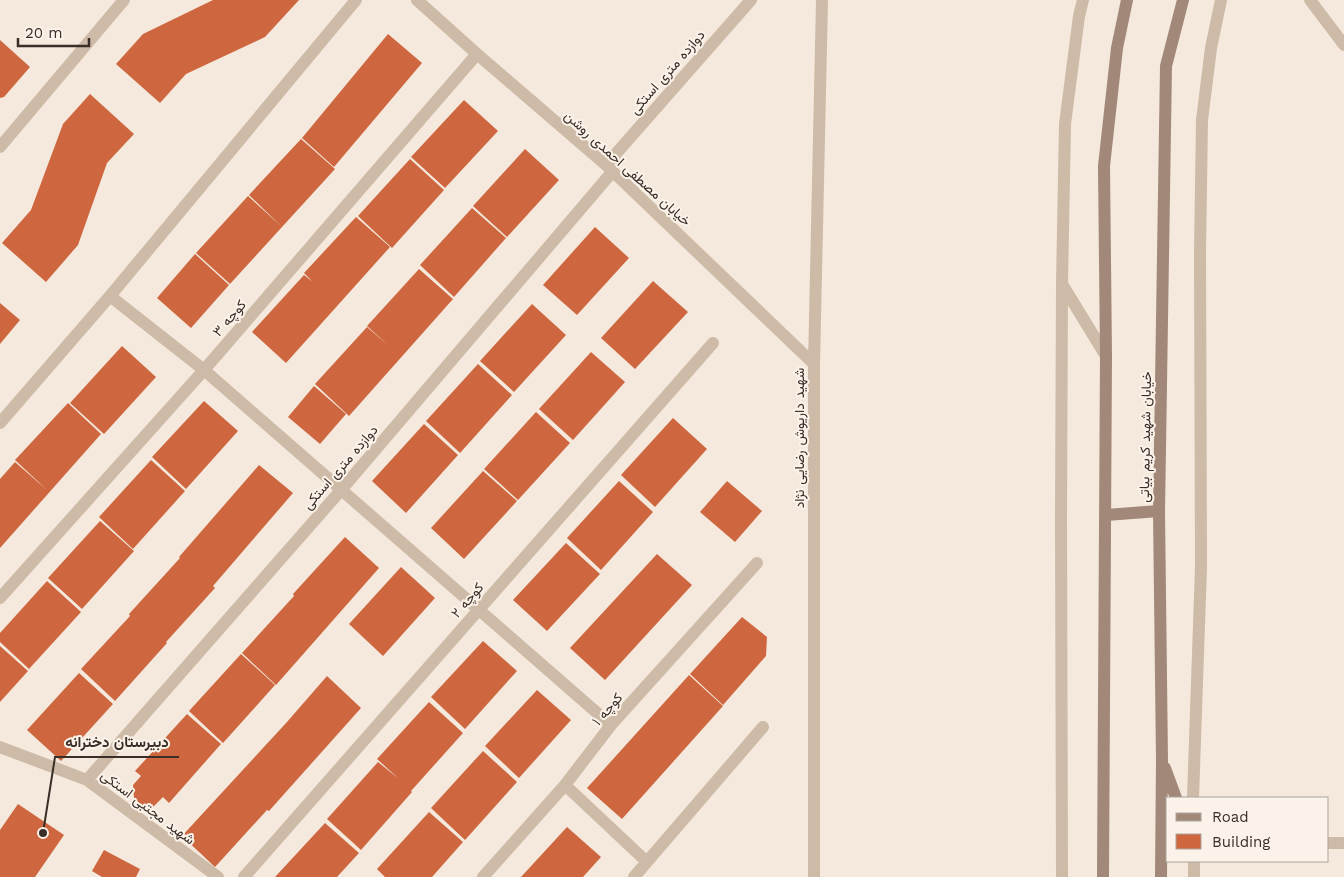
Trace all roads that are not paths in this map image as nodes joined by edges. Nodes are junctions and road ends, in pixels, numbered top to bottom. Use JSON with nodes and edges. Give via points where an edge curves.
{"nodes":[{"id":1,"x":124,"y":0,"type":"edge"},
{"id":2,"x":356,"y":0,"type":"edge"},
{"id":3,"x":417,"y":0,"type":"edge"},
{"id":4,"x":751,"y":0,"type":"edge"},
{"id":5,"x":822,"y":0,"type":"edge"},
{"id":6,"x":1083,"y":0,"type":"edge"},
{"id":7,"x":1127,"y":0,"type":"edge"},
{"id":8,"x":1183,"y":0,"type":"edge"},
{"id":9,"x":1221,"y":0,"type":"edge"},
{"id":10,"x":1310,"y":0,"type":"edge"},
{"id":11,"x":1344,"y":46,"type":"edge"},
{"id":12,"x":477,"y":54,"type":"junction"},
{"id":13,"x":0,"y":148,"type":"edge"},
{"id":14,"x":609,"y":168,"type":"junction"},
{"id":15,"x":1062,"y":284,"type":"junction"},
{"id":16,"x":110,"y":296,"type":"junction"},
{"id":17,"x":712,"y":343,"type":"dead end"},
{"id":18,"x":1106,"y":356,"type":"junction"},
{"id":19,"x":814,"y":364,"type":"junction"},
{"id":20,"x":204,"y":370,"type":"junction"},
{"id":21,"x":0,"y":423,"type":"edge"},
{"id":22,"x":342,"y":489,"type":"junction"},
{"id":23,"x":1159,"y":511,"type":"junction"},
{"id":24,"x":1106,"y":515,"type":"junction"},
{"id":25,"x":757,"y":563,"type":"dead end"},
{"id":26,"x":0,"y":598,"type":"edge"},
{"id":27,"x":480,"y":609,"type":"junction"},
{"id":28,"x":611,"y":725,"type":"junction"},
{"id":29,"x":763,"y":727,"type":"dead end"},
{"id":30,"x":0,"y":747,"type":"edge"},
{"id":31,"x":1162,"y":760,"type":"junction"},
{"id":32,"x":87,"y":780,"type":"junction"},
{"id":33,"x":565,"y":785,"type":"junction"},
{"id":34,"x":1176,"y":797,"type":"edge"},
{"id":35,"x":1193,"y":797,"type":"edge"},
{"id":36,"x":1329,"y":843,"type":"edge"},
{"id":37,"x":1344,"y":843,"type":"edge"},
{"id":38,"x":647,"y":862,"type":"junction"},
{"id":39,"x":1194,"y":862,"type":"edge"},
{"id":40,"x":218,"y":877,"type":"edge"},
{"id":41,"x":244,"y":877,"type":"edge"},
{"id":42,"x":483,"y":877,"type":"edge"},
{"id":43,"x":634,"y":877,"type":"edge"},
{"id":44,"x":814,"y":877,"type":"edge"},
{"id":45,"x":1062,"y":877,"type":"edge"},
{"id":46,"x":1104,"y":877,"type":"edge"},
{"id":47,"x":1161,"y":877,"type":"edge"},
{"id":48,"x":1194,"y":877,"type":"edge"}],
"edges":[{"from":1,"to":13,"type":"street"},
{"from":2,"to":16,"type":"street"},
{"from":3,"to":12,"type":"street","name":"خیابان مصطفی احمدی روشن"},
{"from":4,"to":14,"type":"street","name":"دوازده متری استکی"},
{"from":5,"to":19,"type":"street","name":"شهید داریوش رضایی نژاد"},
{"from":6,"to":15,"type":"street","via":[[1065,124]]},
{"from":7,"to":18,"type":"main road","via":[[1117,48],[1104,166]]},
{"from":8,"to":23,"type":"main road","name":"خیابان شهید کریم بیاتی","via":[[1166,66]]},
{"from":9,"to":35,"type":"street","via":[[1202,120],[1201,567]]},
{"from":10,"to":11,"type":"street"},
{"from":12,"to":14,"type":"street","name":"خیابان مصطفی احمدی روشن"},
{"from":12,"to":20,"type":"street","name":"کوچه ۳"},
{"from":14,"to":19,"type":"street","name":"خیابان مصطفی احمدی روشن"},
{"from":14,"to":22,"type":"street","name":"دوازده متری استکی"},
{"from":15,"to":18,"type":"street"},
{"from":15,"to":45,"type":"street"},
{"from":16,"to":20,"type":"street"},
{"from":16,"to":21,"type":"street"},
{"from":17,"to":27,"type":"street","name":"کوچه ۲"},
{"from":18,"to":24,"type":"main road"},
{"from":19,"to":44,"type":"street","name":"شهید داریوش رضایی نژاد"},
{"from":20,"to":22,"type":"street"},
{"from":20,"to":26,"type":"street","name":"کوچه ۳"},
{"from":22,"to":27,"type":"street"},
{"from":22,"to":32,"type":"street","name":"دوازده متری استکی"},
{"from":23,"to":24,"type":"main road"},
{"from":23,"to":31,"type":"main road","name":"خیابان شهید کریم بیاتی"},
{"from":24,"to":46,"type":"main road"},
{"from":25,"to":28,"type":"street","name":"کوچه ۱"},
{"from":27,"to":28,"type":"street"},
{"from":27,"to":41,"type":"street","name":"کوچه ۲"},
{"from":28,"to":33,"type":"street","name":"کوچه ۱"},
{"from":29,"to":38,"type":"street"},
{"from":30,"to":32,"type":"street","name":"شهید مجتبی استکی"},
{"from":31,"to":34,"type":"main road"},
{"from":31,"to":47,"type":"main road","name":"خیابان شهید کریم بیاتی"},
{"from":32,"to":40,"type":"street","name":"شهید مجتبی استکی"},
{"from":33,"to":38,"type":"street"},
{"from":33,"to":42,"type":"street","name":"کوچه ۱"},
{"from":36,"to":37,"type":"street"},
{"from":38,"to":43,"type":"street"},
{"from":39,"to":48,"type":"street"}]}
